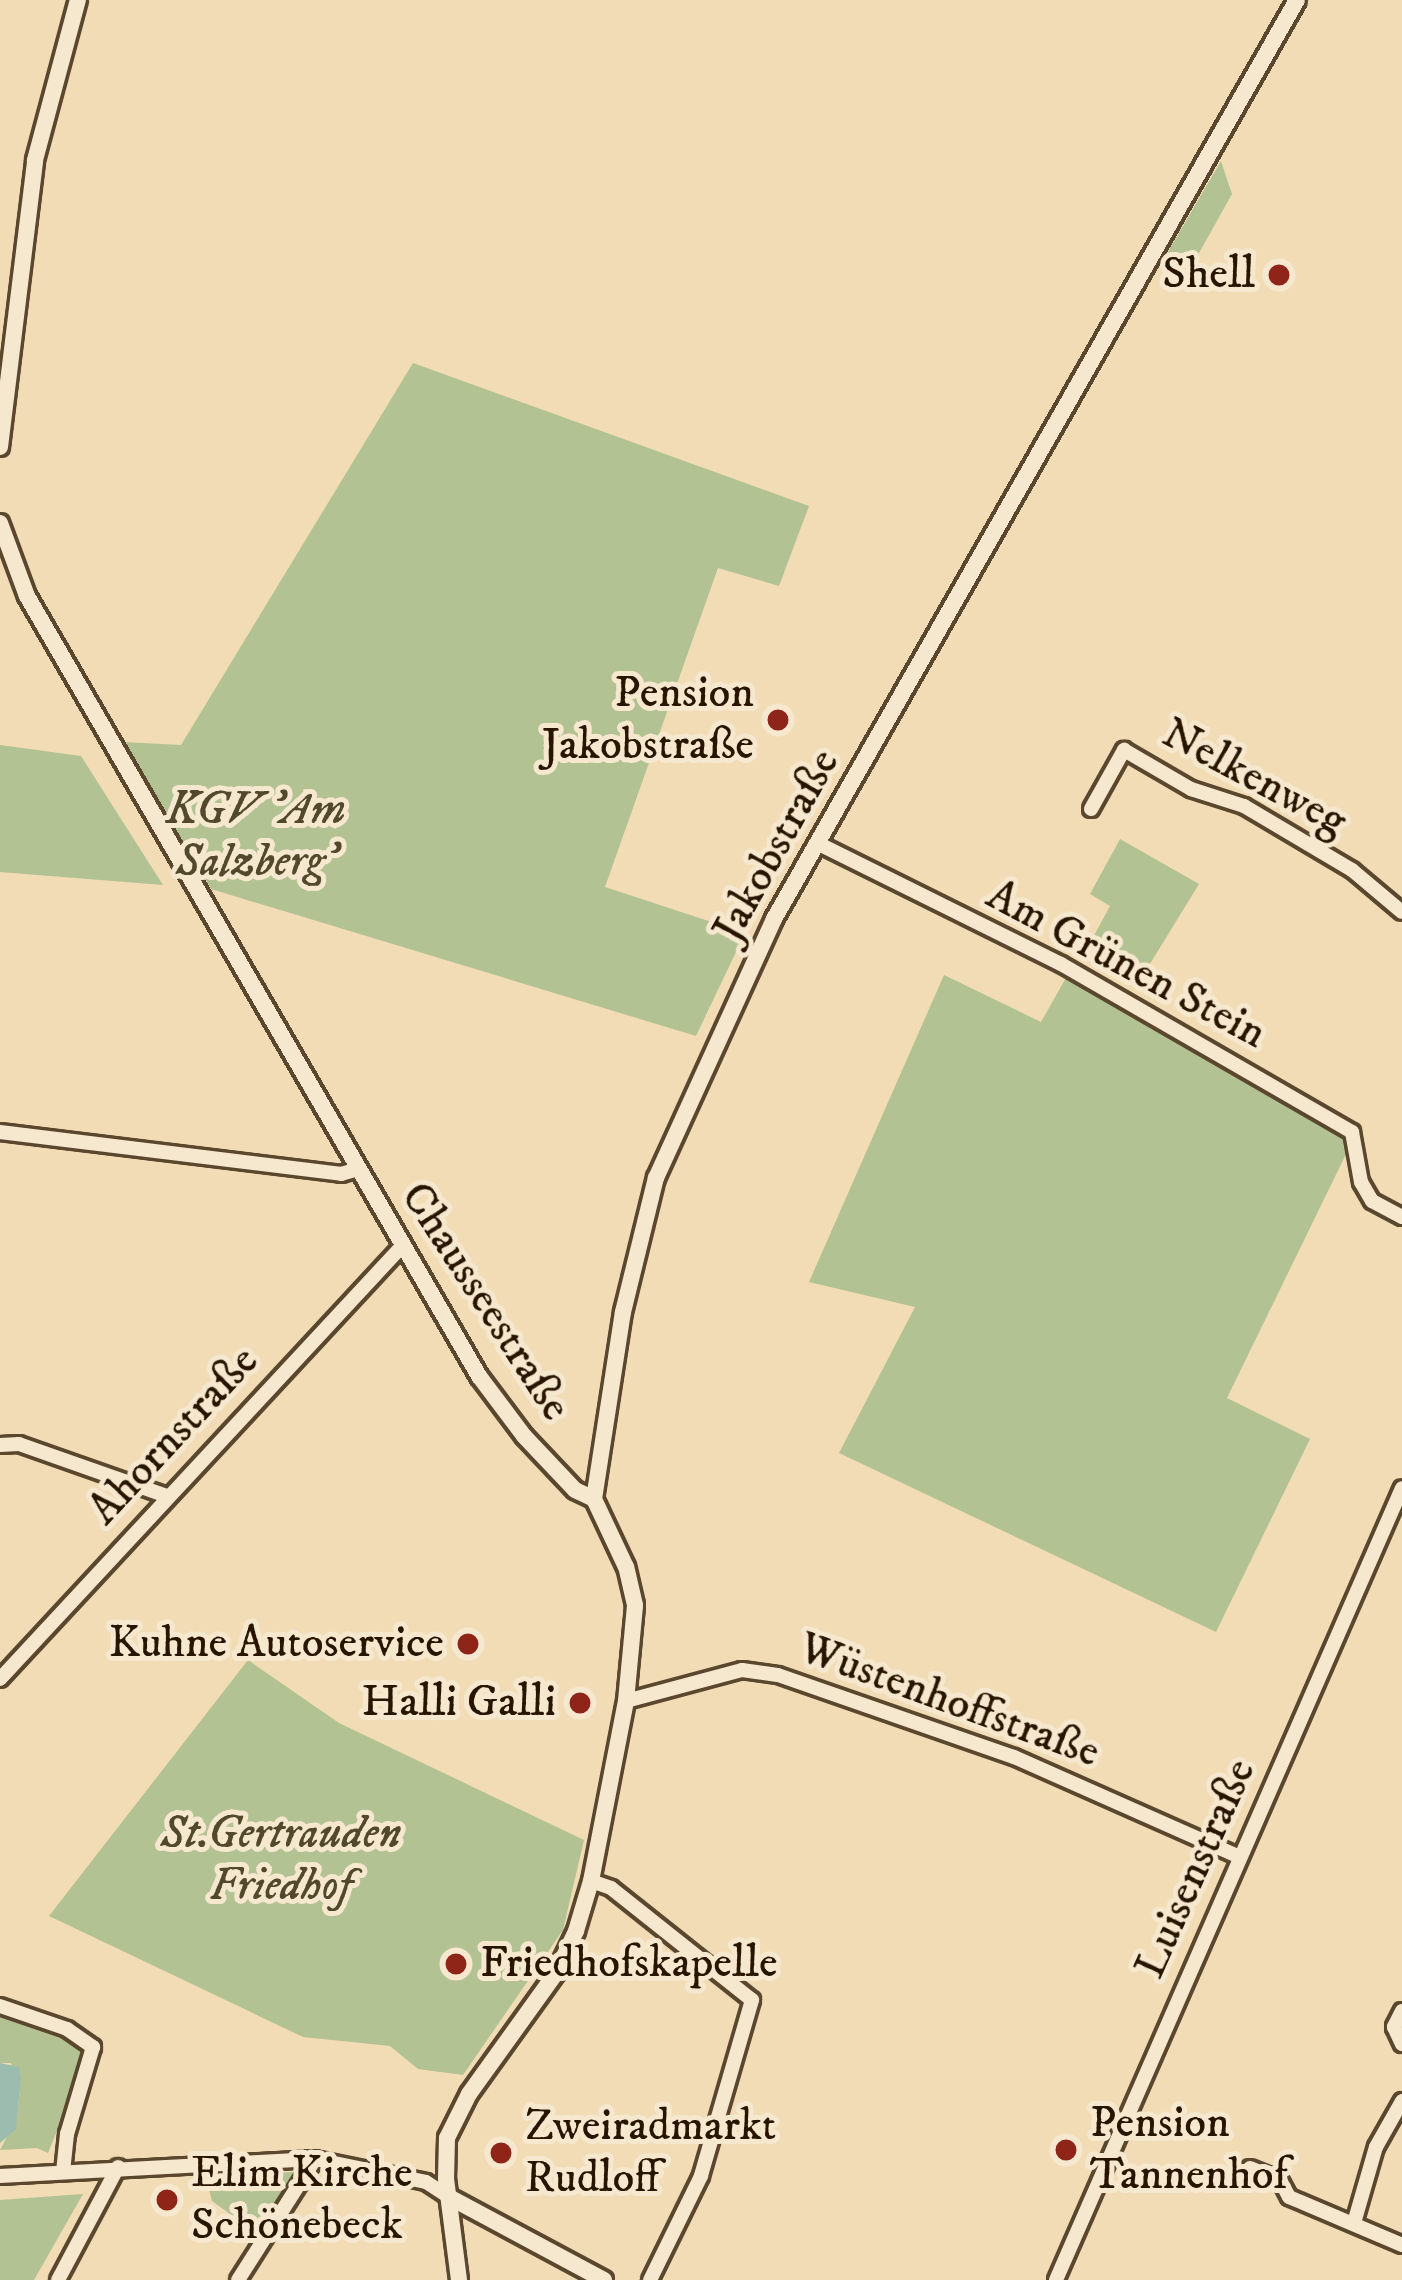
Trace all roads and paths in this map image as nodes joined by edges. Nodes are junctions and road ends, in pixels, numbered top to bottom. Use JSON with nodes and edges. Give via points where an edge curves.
{"nodes":[{"id":1,"x":78,"y":0,"type":"edge"},
{"id":2,"x":1298,"y":0,"type":"edge"},
{"id":3,"x":0,"y":447,"type":"edge"},
{"id":4,"x":0,"y":523,"type":"edge"},
{"id":5,"x":1091,"y":809,"type":"dead end"},
{"id":6,"x":817,"y":843,"type":"junction"},
{"id":7,"x":1402,"y":912,"type":"edge"},
{"id":8,"x":0,"y":1132,"type":"edge"},
{"id":9,"x":358,"y":1169,"type":"junction"},
{"id":10,"x":1402,"y":1217,"type":"edge"},
{"id":11,"x":403,"y":1245,"type":"junction"},
{"id":12,"x":0,"y":1445,"type":"edge"},
{"id":13,"x":167,"y":1496,"type":"junction"},
{"id":14,"x":1400,"y":1497,"type":"edge"},
{"id":15,"x":594,"y":1498,"type":"junction"},
{"id":16,"x":0,"y":1678,"type":"edge"},
{"id":17,"x":626,"y":1701,"type":"junction"},
{"id":18,"x":1240,"y":1857,"type":"junction"},
{"id":19,"x":591,"y":1881,"type":"junction"},
{"id":20,"x":0,"y":2006,"type":"edge"},
{"id":21,"x":1402,"y":2011,"type":"edge"},
{"id":22,"x":1402,"y":2044,"type":"edge"},
{"id":23,"x":1402,"y":2101,"type":"edge"},
{"id":24,"x":315,"y":2159,"type":"junction"},
{"id":25,"x":118,"y":2168,"type":"junction"},
{"id":26,"x":1250,"y":2168,"type":"dead end"},
{"id":27,"x":63,"y":2171,"type":"junction"},
{"id":28,"x":0,"y":2176,"type":"edge"},
{"id":29,"x":448,"y":2197,"type":"junction"},
{"id":30,"x":1354,"y":2223,"type":"junction"},
{"id":31,"x":1402,"y":2245,"type":"edge"},
{"id":32,"x":58,"y":2280,"type":"edge"},
{"id":33,"x":238,"y":2280,"type":"edge"},
{"id":34,"x":459,"y":2280,"type":"edge"},
{"id":35,"x":604,"y":2280,"type":"edge"},
{"id":36,"x":650,"y":2280,"type":"edge"},
{"id":37,"x":1056,"y":2280,"type":"edge"}],
"edges":[{"from":1,"to":3,"type":"street","via":[[30,184]]},
{"from":2,"to":6,"type":"street","name":"Jakobstraße"},
{"from":4,"to":9,"type":"street","name":"Chausseestraße","via":[[27,596]]},
{"from":5,"to":7,"type":"street","name":"Nelkenweg","via":[[1124,750],[1191,789],[1244,806],[1352,870]]},
{"from":6,"to":10,"type":"street","name":"Am Grünen Stein","via":[[1061,964],[1352,1132],[1361,1183],[1372,1201]]},
{"from":6,"to":15,"type":"street","name":"Jakobstraße","via":[[725,1019],[656,1178],[622,1312]]},
{"from":8,"to":9,"type":"street","via":[[341,1174]]},
{"from":9,"to":11,"type":"street","name":"Chausseestraße"},
{"from":11,"to":13,"type":"street","name":"Ahornstraße"},
{"from":11,"to":15,"type":"street","name":"Chausseestraße","via":[[502,1410],[575,1490]]},
{"from":12,"to":13,"type":"street","via":[[19,1444]]},
{"from":13,"to":16,"type":"street","name":"Ahornstraße"},
{"from":14,"to":18,"type":"street","name":"Luisenstraße"},
{"from":15,"to":17,"type":"street","name":"Chausseestraße","via":[[635,1605]]},
{"from":17,"to":18,"type":"street","name":"Wüstenhoffstraße","via":[[742,1670],[800,1682],[992,1749]]},
{"from":17,"to":19,"type":"street","name":"Chausseestraße"},
{"from":18,"to":37,"type":"street","name":"Luisenstraße"},
{"from":19,"to":29,"type":"street","name":"Chausseestraße","via":[[556,1973],[454,2119]]},
{"from":19,"to":36,"type":"street","via":[[611,1888],[752,2000],[701,2176]]},
{"from":20,"to":27,"type":"street","via":[[88,2038],[93,2047]]},
{"from":21,"to":22,"type":"street","via":[[1394,2027]]},
{"from":23,"to":30,"type":"street","via":[[1376,2146]]},
{"from":24,"to":25,"type":"street"},
{"from":24,"to":29,"type":"street","via":[[425,2182]]},
{"from":24,"to":33,"type":"street"},
{"from":25,"to":27,"type":"street"},
{"from":25,"to":32,"type":"street"},
{"from":26,"to":30,"type":"street","via":[[1280,2180],[1289,2197]]},
{"from":27,"to":28,"type":"street"},
{"from":29,"to":34,"type":"street","name":"Chausseestraße"},
{"from":29,"to":35,"type":"street"},
{"from":30,"to":31,"type":"street"}]}
